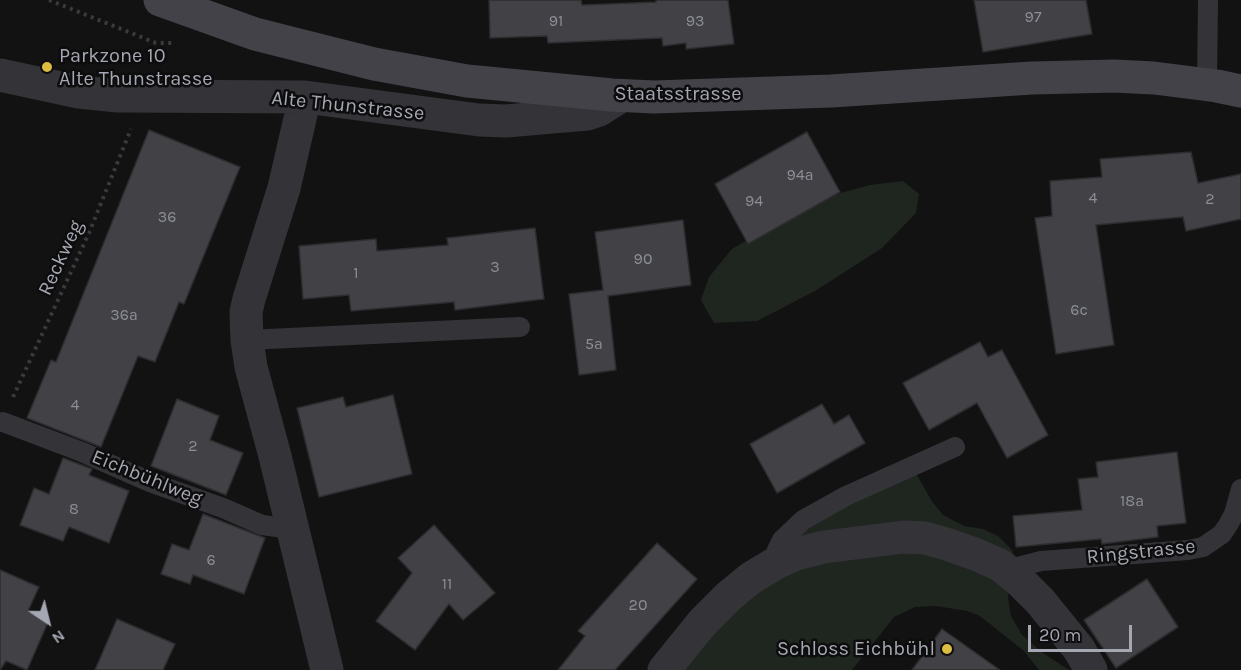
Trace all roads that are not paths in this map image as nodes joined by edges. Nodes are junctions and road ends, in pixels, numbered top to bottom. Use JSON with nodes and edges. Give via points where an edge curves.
{"nodes":[{"id":1,"x":160,"y":0,"type":"edge"},
{"id":2,"x":1208,"y":0,"type":"edge"},
{"id":3,"x":0,"y":75,"type":"edge"},
{"id":4,"x":1207,"y":85,"type":"junction"},
{"id":5,"x":1241,"y":92,"type":"edge"},
{"id":6,"x":621,"y":96,"type":"junction"},
{"id":7,"x":305,"y":97,"type":"junction"},
{"id":8,"x":520,"y":327,"type":"dead end"},
{"id":9,"x":247,"y":340,"type":"junction"},
{"id":10,"x":3,"y":422,"type":"road end"},
{"id":11,"x":955,"y":447,"type":"dead end"},
{"id":12,"x":1241,"y":489,"type":"edge"},
{"id":13,"x":292,"y":529,"type":"junction"},
{"id":14,"x":776,"y":563,"type":"junction"},
{"id":15,"x":1010,"y":574,"type":"junction"},
{"id":16,"x":327,"y":670,"type":"edge"},
{"id":17,"x":663,"y":670,"type":"edge"},
{"id":18,"x":1091,"y":670,"type":"edge"}],
"edges":[{"from":1,"to":6,"type":"main road","name":"Staatsstrasse","via":[[255,34],[374,64],[467,81]]},
{"from":2,"to":4,"type":"lane"},
{"from":3,"to":7,"type":"street","name":"Alte Thunstrasse","via":[[79,92]]},
{"from":4,"to":5,"type":"main road","name":"Staatsstrasse"},
{"from":4,"to":6,"type":"main road","name":"Staatsstrasse","via":[[1114,76],[831,91]]},
{"from":6,"to":7,"type":"street","name":"Alte Thunstrasse","via":[[587,114],[506,121]]},
{"from":7,"to":9,"type":"street","via":[[284,188],[249,299]]},
{"from":8,"to":9,"type":"lane"},
{"from":9,"to":13,"type":"street"},
{"from":10,"to":13,"type":"lane","name":"Eichbühlweg","via":[[262,525]]},
{"from":11,"to":14,"type":"lane","via":[[846,496],[803,520],[782,540]]},
{"from":12,"to":15,"type":"lane","name":"Ringstrasse","via":[[1228,525],[1203,547],[1041,561],[1018,567]]},
{"from":13,"to":16,"type":"street"},
{"from":14,"to":15,"type":"street","via":[[824,547],[904,537],[925,538],[975,554]]},
{"from":14,"to":17,"type":"street","via":[[729,596]]},
{"from":15,"to":18,"type":"street","via":[[1040,601]]}]}
